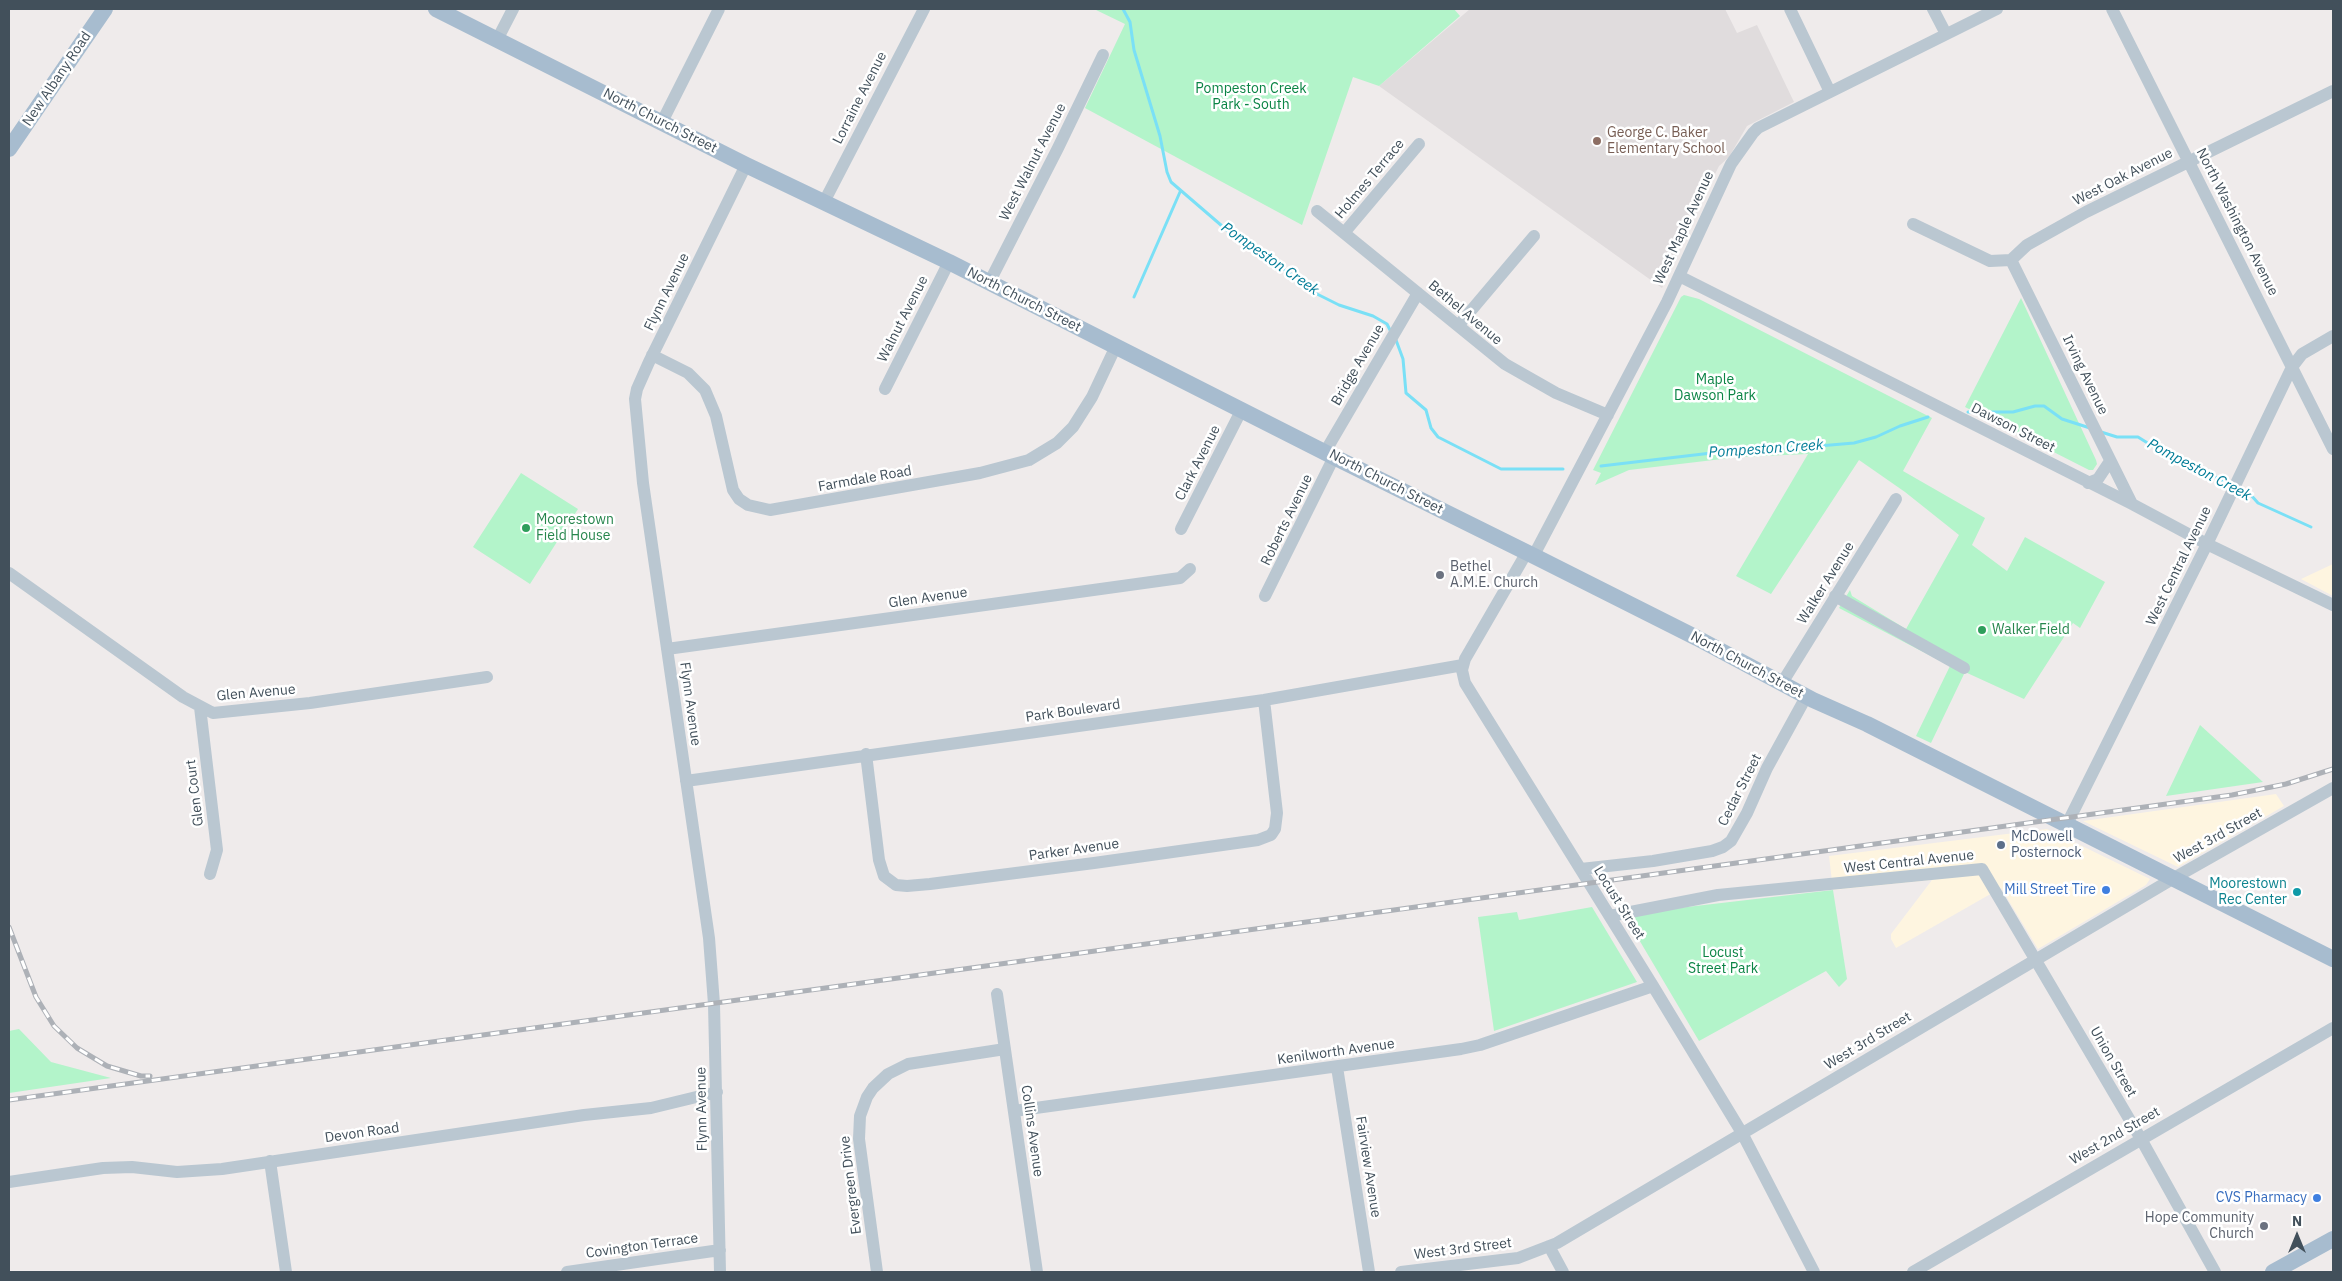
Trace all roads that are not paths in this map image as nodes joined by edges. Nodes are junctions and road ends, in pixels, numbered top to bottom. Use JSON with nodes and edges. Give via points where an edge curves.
{"nodes":[{"id":1,"x":105,"y":9,"type":"edge"},
{"id":2,"x":436,"y":9,"type":"edge"},
{"id":3,"x":513,"y":9,"type":"edge"},
{"id":4,"x":719,"y":9,"type":"edge"},
{"id":5,"x":924,"y":9,"type":"edge"},
{"id":6,"x":1790,"y":9,"type":"edge"},
{"id":7,"x":1934,"y":9,"type":"edge"},
{"id":8,"x":1997,"y":9,"type":"edge"},
{"id":9,"x":2112,"y":9,"type":"edge"},
{"id":10,"x":1946,"y":34,"type":"junction"},
{"id":11,"x":497,"y":40,"type":"junction"},
{"id":12,"x":1103,"y":55,"type":"dead end"},
{"id":13,"x":2333,"y":91,"type":"edge"},
{"id":14,"x":1830,"y":92,"type":"junction"},
{"id":15,"x":662,"y":122,"type":"junction"},
{"id":16,"x":1419,"y":144,"type":"dead end"},
{"id":17,"x":9,"y":149,"type":"edge"},
{"id":18,"x":2189,"y":161,"type":"junction"},
{"id":19,"x":746,"y":165,"type":"junction"},
{"id":20,"x":824,"y":202,"type":"junction"},
{"id":21,"x":1317,"y":211,"type":"dead end"},
{"id":22,"x":1913,"y":224,"type":"dead end"},
{"id":23,"x":1344,"y":233,"type":"junction"},
{"id":24,"x":1534,"y":236,"type":"dead end"},
{"id":25,"x":2011,"y":260,"type":"junction"},
{"id":26,"x":949,"y":262,"type":"junction"},
{"id":27,"x":1679,"y":276,"type":"junction"},
{"id":28,"x":989,"y":283,"type":"junction"},
{"id":29,"x":1418,"y":293,"type":"junction"},
{"id":30,"x":1458,"y":326,"type":"junction"},
{"id":31,"x":2333,"y":336,"type":"edge"},
{"id":32,"x":1116,"y":346,"type":"junction"},
{"id":33,"x":652,"y":355,"type":"junction"},
{"id":34,"x":2292,"y":366,"type":"junction"},
{"id":35,"x":885,"y":389,"type":"dead end"},
{"id":36,"x":1242,"y":409,"type":"junction"},
{"id":37,"x":1608,"y":415,"type":"junction"},
{"id":38,"x":2333,"y":449,"type":"edge"},
{"id":39,"x":1330,"y":455,"type":"junction"},
{"id":40,"x":2110,"y":461,"type":"junction"},
{"id":41,"x":2088,"y":483,"type":"junction"},
{"id":42,"x":1896,"y":499,"type":"dead end"},
{"id":43,"x":2132,"y":504,"type":"junction"},
{"id":44,"x":1180,"y":529,"type":"dead end"},
{"id":45,"x":2207,"y":544,"type":"junction"},
{"id":46,"x":1530,"y":554,"type":"junction"},
{"id":47,"x":1190,"y":569,"type":"dead end"},
{"id":48,"x":9,"y":573,"type":"edge"},
{"id":49,"x":1266,"y":596,"type":"dead end"},
{"id":50,"x":1835,"y":596,"type":"junction"},
{"id":51,"x":2333,"y":605,"type":"edge"},
{"id":52,"x":667,"y":649,"type":"junction"},
{"id":53,"x":1462,"y":665,"type":"junction"},
{"id":54,"x":1964,"y":668,"type":"dead end"},
{"id":55,"x":487,"y":677,"type":"dead end"},
{"id":56,"x":1782,"y":683,"type":"junction"},
{"id":57,"x":1806,"y":696,"type":"junction"},
{"id":58,"x":1264,"y":700,"type":"junction"},
{"id":59,"x":200,"y":708,"type":"junction"},
{"id":60,"x":866,"y":754,"type":"junction"},
{"id":61,"x":686,"y":781,"type":"junction"},
{"id":62,"x":2333,"y":788,"type":"edge"},
{"id":63,"x":2067,"y":824,"type":"junction"},
{"id":64,"x":1581,"y":869,"type":"junction"},
{"id":65,"x":1982,"y":869,"type":"joint"},
{"id":66,"x":210,"y":874,"type":"dead end"},
{"id":67,"x":2174,"y":878,"type":"junction"},
{"id":68,"x":1610,"y":916,"type":"junction"},
{"id":69,"x":2333,"y":959,"type":"edge"},
{"id":70,"x":2035,"y":960,"type":"junction"},
{"id":71,"x":1653,"y":986,"type":"junction"},
{"id":72,"x":997,"y":994,"type":"dead end"},
{"id":73,"x":2333,"y":1028,"type":"edge"},
{"id":74,"x":1005,"y":1049,"type":"junction"},
{"id":75,"x":1337,"y":1067,"type":"junction"},
{"id":76,"x":717,"y":1092,"type":"junction"},
{"id":77,"x":1014,"y":1111,"type":"junction"},
{"id":78,"x":1742,"y":1133,"type":"junction"},
{"id":79,"x":2141,"y":1139,"type":"junction"},
{"id":80,"x":270,"y":1162,"type":"junction"},
{"id":81,"x":9,"y":1182,"type":"edge"},
{"id":82,"x":2333,"y":1239,"type":"edge"},
{"id":83,"x":1550,"y":1246,"type":"junction"},
{"id":84,"x":720,"y":1250,"type":"junction"},
{"id":85,"x":286,"y":1272,"type":"edge"},
{"id":86,"x":568,"y":1272,"type":"edge"},
{"id":87,"x":720,"y":1272,"type":"edge"},
{"id":88,"x":877,"y":1272,"type":"edge"},
{"id":89,"x":1037,"y":1272,"type":"edge"},
{"id":90,"x":1369,"y":1272,"type":"edge"},
{"id":91,"x":1401,"y":1272,"type":"edge"},
{"id":92,"x":1563,"y":1272,"type":"edge"},
{"id":93,"x":1814,"y":1272,"type":"edge"},
{"id":94,"x":1913,"y":1272,"type":"edge"},
{"id":95,"x":2215,"y":1272,"type":"edge"},
{"id":96,"x":2273,"y":1272,"type":"edge"}],
"edges":[{"from":1,"to":17,"type":"main road","name":"New Albany Road"},
{"from":2,"to":11,"type":"main road","name":"North Church Street"},
{"from":3,"to":11,"type":"street"},
{"from":4,"to":15,"type":"street"},
{"from":5,"to":20,"type":"street","name":"Lorraine Avenue"},
{"from":6,"to":14,"type":"street"},
{"from":7,"to":10,"type":"street"},
{"from":8,"to":10,"type":"street","name":"West Maple Avenue"},
{"from":9,"to":18,"type":"street","name":"North Washington Avenue"},
{"from":10,"to":14,"type":"street","name":"West Maple Avenue"},
{"from":11,"to":15,"type":"main road","name":"North Church Street"},
{"from":12,"to":28,"type":"street","name":"West Walnut Avenue"},
{"from":13,"to":18,"type":"street","name":"West Oak Avenue"},
{"from":14,"to":27,"type":"street","name":"West Maple Avenue","via":[[1753,133],[1731,164]]},
{"from":15,"to":19,"type":"main road","name":"North Church Street"},
{"from":16,"to":23,"type":"street","name":"Holmes Terrace"},
{"from":18,"to":25,"type":"street","name":"West Oak Avenue","via":[[2086,212],[2027,245]]},
{"from":18,"to":34,"type":"street","name":"North Washington Avenue"},
{"from":19,"to":20,"type":"main road","name":"North Church Street"},
{"from":19,"to":33,"type":"street","name":"Flynn Avenue"},
{"from":20,"to":26,"type":"main road","name":"North Church Street"},
{"from":21,"to":23,"type":"street","name":"Bethel Avenue"},
{"from":22,"to":25,"type":"street","via":[[1990,261]]},
{"from":23,"to":29,"type":"street","name":"Bethel Avenue"},
{"from":24,"to":30,"type":"street"},
{"from":25,"to":40,"type":"street","name":"Irving Avenue"},
{"from":26,"to":28,"type":"main road","name":"North Church Street"},
{"from":26,"to":35,"type":"street","name":"Walnut Avenue"},
{"from":27,"to":37,"type":"street","name":"West Maple Avenue"},
{"from":27,"to":41,"type":"street","name":"Dawson Street"},
{"from":28,"to":32,"type":"main road","name":"North Church Street"},
{"from":29,"to":30,"type":"street","name":"Bethel Avenue"},
{"from":29,"to":39,"type":"street","name":"Bridge Avenue"},
{"from":30,"to":37,"type":"street","name":"Bethel Avenue","via":[[1516,371],[1556,393]]},
{"from":31,"to":34,"type":"street","name":"West Central Avenue","via":[[2302,354]]},
{"from":32,"to":33,"type":"street","name":"Farmdale Road","via":[[1092,397],[1073,427],[1029,460],[980,473],[770,510],[748,505],[733,490],[714,410],[705,390],[688,373]]},
{"from":32,"to":36,"type":"main road","name":"North Church Street"},
{"from":33,"to":52,"type":"street","name":"Flynn Avenue","via":[[637,389],[636,418]]},
{"from":34,"to":38,"type":"street","name":"North Washington Avenue"},
{"from":34,"to":45,"type":"street","name":"West Central Avenue"},
{"from":36,"to":39,"type":"main road","name":"North Church Street"},
{"from":36,"to":44,"type":"street","name":"Clark Avenue"},
{"from":37,"to":46,"type":"street","name":"West Maple Avenue"},
{"from":39,"to":46,"type":"main road","name":"North Church Street"},
{"from":39,"to":49,"type":"street","name":"Roberts Avenue"},
{"from":40,"to":41,"type":"street","via":[[2098,479]]},
{"from":40,"to":43,"type":"street","name":"Irving Avenue"},
{"from":41,"to":43,"type":"street","name":"Dawson Street"},
{"from":42,"to":50,"type":"street","name":"Walker Avenue"},
{"from":43,"to":45,"type":"street","name":"Dawson Street"},
{"from":45,"to":51,"type":"street","name":"Dawson Street"},
{"from":45,"to":63,"type":"street","name":"West Central Avenue"},
{"from":46,"to":53,"type":"street"},
{"from":46,"to":56,"type":"main road","name":"North Church Street"},
{"from":47,"to":52,"type":"street","name":"Glen Avenue","via":[[1180,578]]},
{"from":48,"to":59,"type":"street","name":"Glen Avenue"},
{"from":50,"to":54,"type":"street"},
{"from":50,"to":56,"type":"street","name":"Walker Avenue"},
{"from":52,"to":61,"type":"street","name":"Flynn Avenue"},
{"from":53,"to":58,"type":"street","name":"Park Boulevard"},
{"from":53,"to":64,"type":"street","name":"Locust Street","via":[[1468,691]]},
{"from":55,"to":59,"type":"street","name":"Glen Avenue","via":[[231,712],[213,713]]},
{"from":56,"to":57,"type":"main road","name":"North Church Street"},
{"from":57,"to":63,"type":"main road","name":"North Church Street"},
{"from":57,"to":64,"type":"street","name":"Cedar Street","via":[[1736,833],[1723,847],[1653,862]]},
{"from":58,"to":60,"type":"street","name":"Park Boulevard"},
{"from":58,"to":60,"type":"street","name":"Parker Avenue","via":[[1276,829],[1264,838],[1094,863],[900,886],[884,876],[879,860]]},
{"from":59,"to":66,"type":"street","name":"Glen Court","via":[[217,850]]},
{"from":60,"to":61,"type":"street","name":"Park Boulevard"},
{"from":61,"to":76,"type":"street","name":"Flynn Avenue","via":[[710,938]]},
{"from":62,"to":67,"type":"street","name":"West 3rd Street"},
{"from":63,"to":67,"type":"main road","name":"North Church Street"},
{"from":64,"to":68,"type":"street","name":"Locust Street"},
{"from":65,"to":68,"type":"street","name":"West Central Avenue","via":[[1718,895]]},
{"from":65,"to":70,"type":"street","name":"Union Street"},
{"from":67,"to":69,"type":"main road","name":"North Church Street"},
{"from":67,"to":70,"type":"street","name":"West 3rd Street"},
{"from":68,"to":71,"type":"street","name":"Locust Street"},
{"from":70,"to":78,"type":"street","name":"West 3rd Street"},
{"from":70,"to":79,"type":"street","name":"Union Street"},
{"from":71,"to":75,"type":"street","name":"Kenilworth Avenue","via":[[1480,1045]]},
{"from":71,"to":78,"type":"street","name":"Locust Street"},
{"from":72,"to":74,"type":"street","name":"Collins Avenue"},
{"from":73,"to":79,"type":"street","name":"West 2nd Street"},
{"from":74,"to":77,"type":"street","name":"Collins Avenue"},
{"from":74,"to":88,"type":"street","name":"Evergreen Drive","via":[[908,1064],[888,1074],[872,1088],[860,1116],[858,1139]]},
{"from":75,"to":77,"type":"street","name":"Kenilworth Avenue"},
{"from":75,"to":90,"type":"street","name":"Fairview Avenue"},
{"from":76,"to":80,"type":"street","name":"Devon Road","via":[[651,1108]]},
{"from":76,"to":84,"type":"street","name":"Flynn Avenue"},
{"from":77,"to":89,"type":"street","name":"Collins Avenue"},
{"from":78,"to":83,"type":"street","name":"West 3rd Street"},
{"from":78,"to":93,"type":"street","name":"Locust Street"},
{"from":79,"to":94,"type":"street","name":"West 2nd Street"},
{"from":79,"to":95,"type":"street","name":"Union Street"},
{"from":80,"to":81,"type":"street","name":"Devon Road","via":[[192,1172],[103,1168]]},
{"from":80,"to":85,"type":"street"},
{"from":82,"to":96,"type":"main road"},
{"from":83,"to":91,"type":"street","name":"West 3rd Street","via":[[1518,1258]]},
{"from":83,"to":92,"type":"street"},
{"from":84,"to":86,"type":"street","name":"Covington Terrace"},
{"from":84,"to":87,"type":"street","name":"Flynn Avenue"}]}
